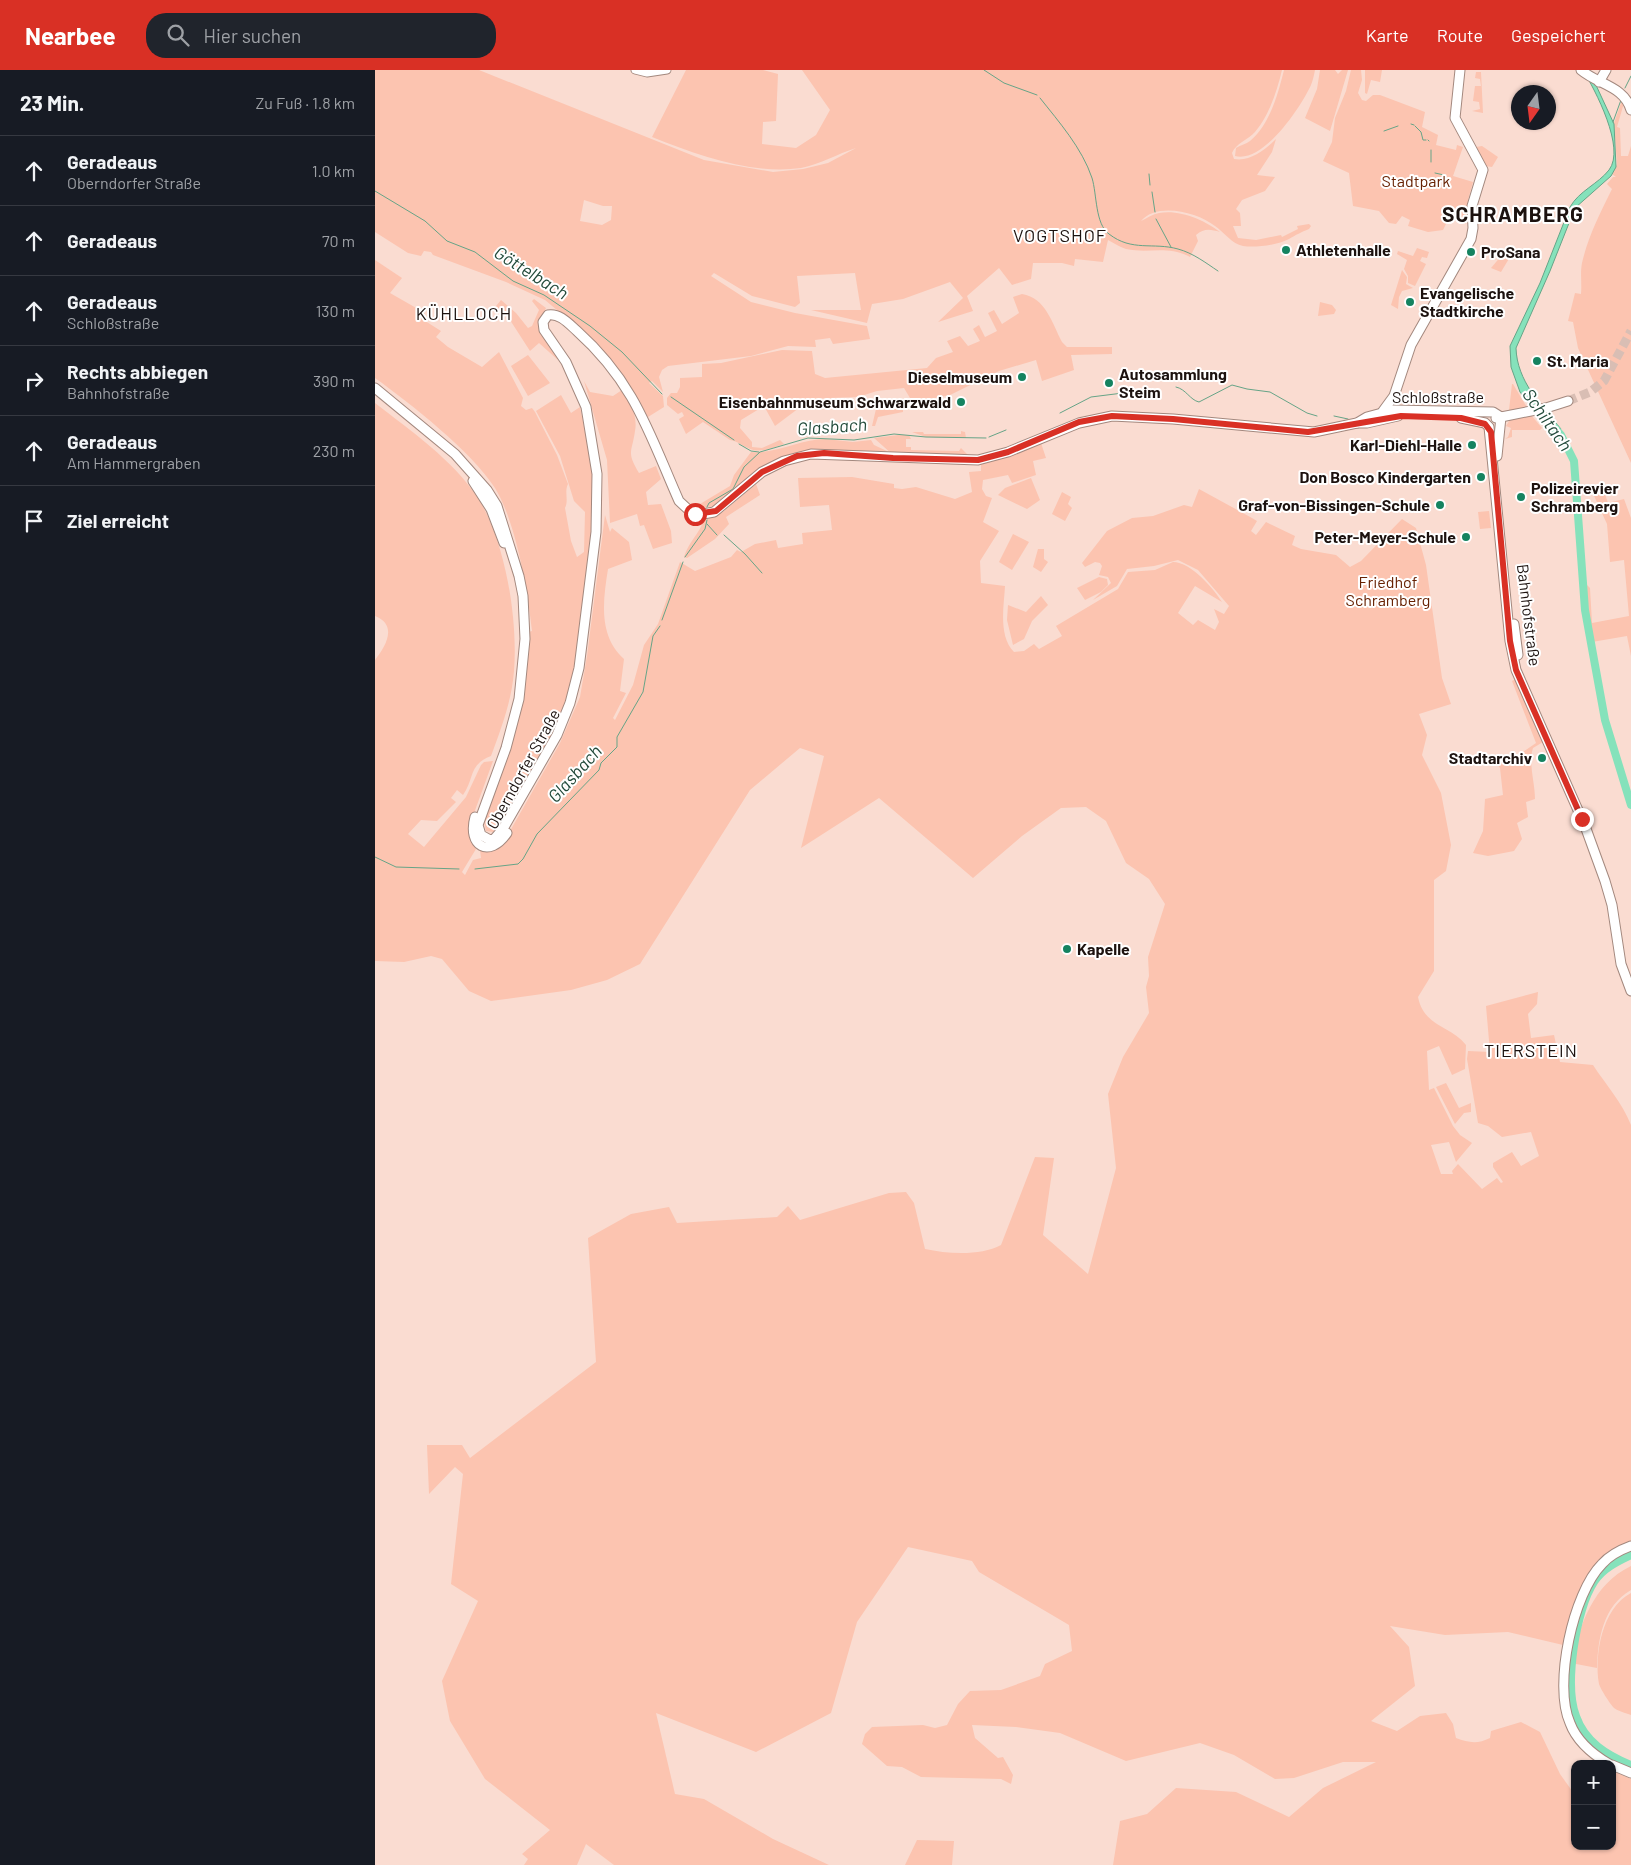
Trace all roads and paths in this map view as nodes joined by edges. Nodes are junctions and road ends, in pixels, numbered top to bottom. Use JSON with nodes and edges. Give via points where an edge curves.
{"nodes":[{"id":1,"x":635,"y":70,"type":"edge"},
{"id":2,"x":667,"y":70,"type":"edge"},
{"id":3,"x":1460,"y":70,"type":"edge"},
{"id":4,"x":1581,"y":70,"type":"edge"},
{"id":5,"x":1606,"y":70,"type":"edge"},
{"id":6,"x":1597,"y":81,"type":"junction"},
{"id":7,"x":1631,"y":110,"type":"edge"},
{"id":8,"x":375,"y":388,"type":"edge"},
{"id":9,"x":375,"y":394,"type":"edge"},
{"id":10,"x":1395,"y":396,"type":"junction"},
{"id":11,"x":1568,"y":401,"type":"tunnel mouth"},
{"id":12,"x":1383,"y":412,"type":"junction"},
{"id":13,"x":1400,"y":413,"type":"junction"},
{"id":14,"x":1497,"y":415,"type":"junction"},
{"id":15,"x":1461,"y":418,"type":"junction"},
{"id":16,"x":589,"y":419,"type":"junction"},
{"id":17,"x":1357,"y":423,"type":"junction"},
{"id":18,"x":1521,"y":681,"type":"junction"},
{"id":19,"x":1631,"y":991,"type":"edge"},
{"id":20,"x":1631,"y":1546,"type":"edge"},
{"id":21,"x":1604,"y":1760,"type":"edge"},
{"id":22,"x":1616,"y":1767,"type":"edge"},
{"id":23,"x":1631,"y":1773,"type":"edge"}],
"edges":[{"from":1,"to":2,"type":"street","via":[[647,74]]},
{"from":3,"to":10,"type":"main road","via":[[1455,118],[1483,170],[1472,206],[1471,239],[1411,345]]},
{"from":4,"to":6,"type":"main road"},
{"from":5,"to":6,"type":"main road"},
{"from":6,"to":7,"type":"main road","via":[[1616,89]]},
{"from":8,"to":16,"type":"main road","name":"Oberndorfer Straße","via":[[455,454],[487,490],[497,506],[519,576],[524,659],[511,729],[478,825],[482,837],[490,840],[503,830],[536,773],[560,728],[574,690],[598,509],[596,462]]},
{"from":9,"to":16,"type":"main road","name":"Oberndorfer Straße","via":[[428,437],[469,477],[491,509],[512,570],[519,622],[517,681],[503,742],[471,829],[473,838],[489,847],[501,842],[531,791],[568,722],[581,679],[603,512],[600,463]]},
{"from":10,"to":12,"type":"main road"},
{"from":10,"to":13,"type":"main road"},
{"from":11,"to":14,"type":"main road","via":[[1529,412]]},
{"from":12,"to":13,"type":"main road","name":"Schloßstraße"},
{"from":12,"to":17,"type":"main road","name":"Oberndorfer Straße"},
{"from":13,"to":14,"type":"main road","name":"Schloßstraße"},
{"from":13,"to":15,"type":"main road","name":"Schloßstraße"},
{"from":13,"to":17,"type":"main road"},
{"from":14,"to":15,"type":"main road","name":"Schloßstraße"},
{"from":14,"to":18,"type":"main road","name":"Bahnhofstraße","via":[[1496,454]]},
{"from":15,"to":18,"type":"main road","name":"Bahnhofstraße","via":[[1489,427],[1510,641]]},
{"from":16,"to":17,"type":"main road","name":"Oberndorfer Straße","via":[[566,362],[543,328],[548,315],[561,317],[591,344],[618,376],[649,427],[679,501],[695,514],[718,510],[769,468],[797,456],[811,454],[978,460],[1008,452],[1079,422],[1112,416],[1308,432]]},
{"from":18,"to":19,"type":"main road","via":[[1585,826],[1605,881],[1621,964]]},
{"from":20,"to":21,"type":"main road","via":[[1602,1564],[1583,1592],[1573,1623],[1563,1678],[1570,1724],[1583,1744]]},
{"from":22,"to":23,"type":"main road"}]}
